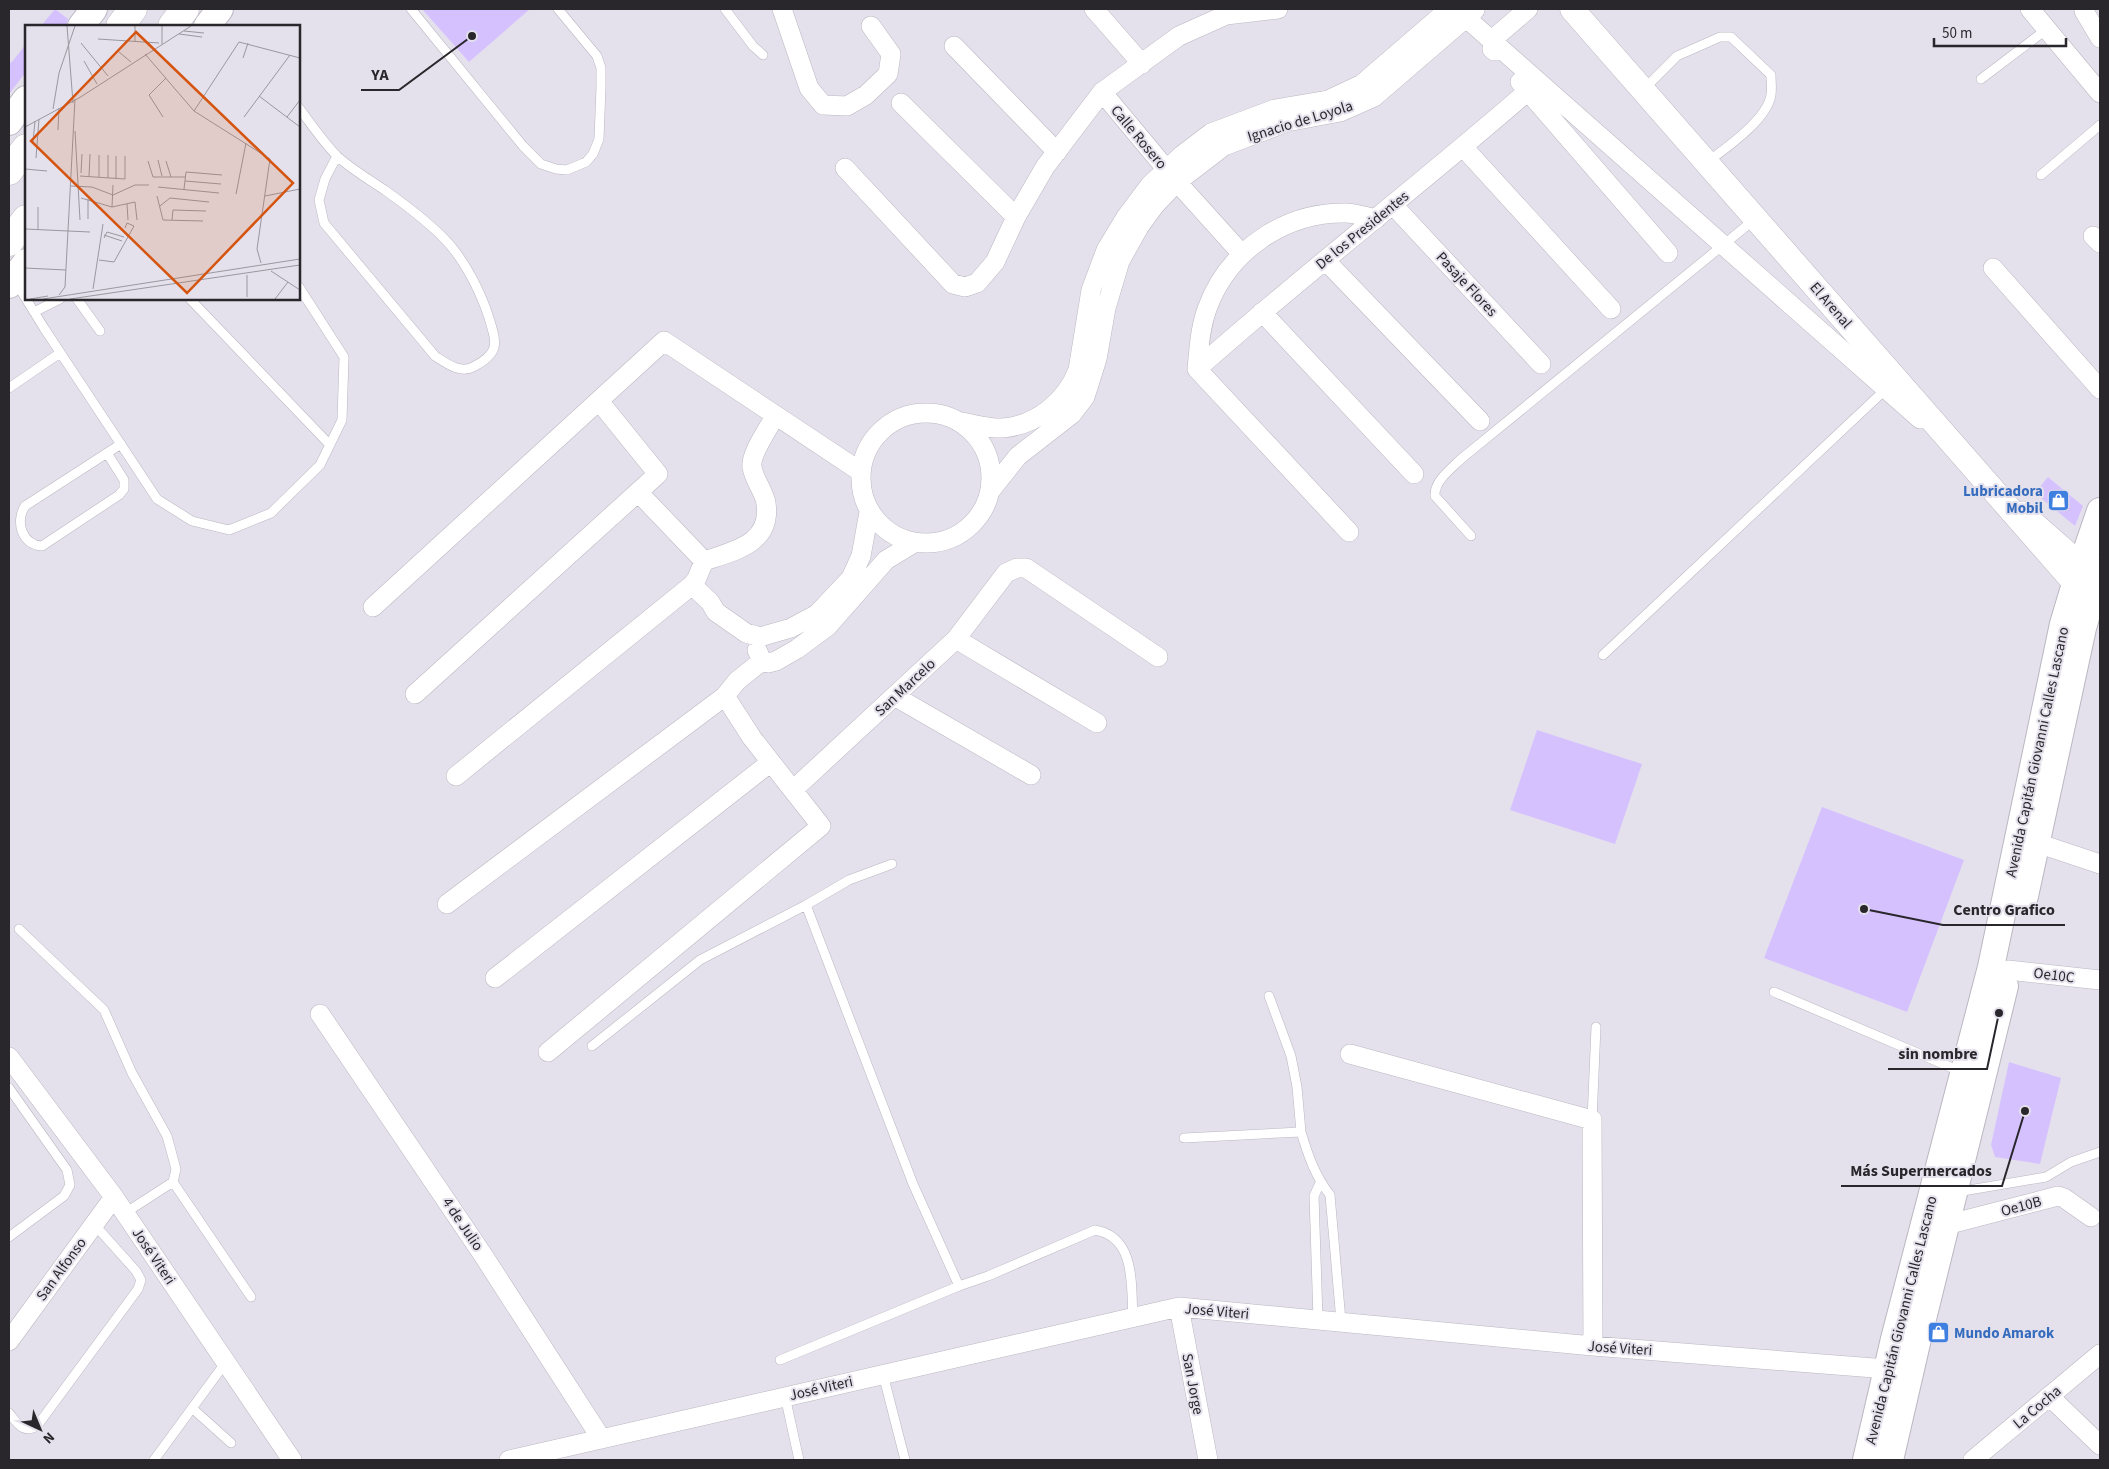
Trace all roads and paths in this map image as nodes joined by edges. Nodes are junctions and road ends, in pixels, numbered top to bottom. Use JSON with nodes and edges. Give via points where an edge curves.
{"nodes":[{"id":1,"x":94,"y":9,"type":"edge"},
{"id":2,"x":134,"y":9,"type":"edge"},
{"id":3,"x":185,"y":9,"type":"edge"},
{"id":4,"x":411,"y":9,"type":"edge"},
{"id":5,"x":558,"y":9,"type":"edge"},
{"id":6,"x":725,"y":9,"type":"edge"},
{"id":7,"x":782,"y":9,"type":"edge"},
{"id":8,"x":1094,"y":9,"type":"edge"},
{"id":9,"x":1278,"y":9,"type":"edge"},
{"id":10,"x":1449,"y":9,"type":"edge"},
{"id":11,"x":1456,"y":9,"type":"edge"},
{"id":12,"x":1476,"y":9,"type":"edge"},
{"id":13,"x":1528,"y":9,"type":"edge"},
{"id":14,"x":2030,"y":9,"type":"edge"},
{"id":15,"x":2084,"y":11,"type":"dead end"},
{"id":16,"x":1223,"y":12,"type":"edge"},
{"id":17,"x":1579,"y":14,"type":"edge"},
{"id":18,"x":82,"y":25,"type":"edge"},
{"id":19,"x":121,"y":25,"type":"edge"},
{"id":20,"x":173,"y":25,"type":"edge"},
{"id":21,"x":871,"y":26,"type":"dead end"},
{"id":22,"x":2047,"y":29,"type":"junction"},
{"id":23,"x":2100,"y":38,"type":"edge"},
{"id":24,"x":954,"y":46,"type":"dead end"},
{"id":25,"x":763,"y":55,"type":"dead end"},
{"id":26,"x":1142,"y":64,"type":"junction"},
{"id":27,"x":1981,"y":80,"type":"dead end"},
{"id":28,"x":1643,"y":90,"type":"junction"},
{"id":29,"x":1102,"y":92,"type":"junction"},
{"id":30,"x":1528,"y":92,"type":"junction"},
{"id":31,"x":2100,"y":93,"type":"edge"},
{"id":32,"x":25,"y":100,"type":"edge"},
{"id":33,"x":901,"y":103,"type":"dead end"},
{"id":34,"x":300,"y":109,"type":"edge"},
{"id":35,"x":1285,"y":115,"type":"junction"},
{"id":36,"x":9,"y":122,"type":"edge"},
{"id":37,"x":2100,"y":125,"type":"edge"},
{"id":38,"x":1464,"y":148,"type":"junction"},
{"id":39,"x":25,"y":149,"type":"edge"},
{"id":40,"x":1057,"y":152,"type":"junction"},
{"id":41,"x":337,"y":156,"type":"junction"},
{"id":42,"x":1706,"y":163,"type":"junction"},
{"id":43,"x":845,"y":168,"type":"dead end"},
{"id":44,"x":9,"y":171,"type":"edge"},
{"id":45,"x":1172,"y":176,"type":"junction"},
{"id":46,"x":2041,"y":176,"type":"dead end"},
{"id":47,"x":1394,"y":205,"type":"junction"},
{"id":48,"x":1016,"y":217,"type":"junction"},
{"id":49,"x":1376,"y":219,"type":"junction"},
{"id":50,"x":1755,"y":219,"type":"junction"},
{"id":51,"x":25,"y":220,"type":"edge"},
{"id":52,"x":9,"y":242,"type":"edge"},
{"id":53,"x":1241,"y":253,"type":"junction"},
{"id":54,"x":1668,"y":253,"type":"dead end"},
{"id":55,"x":1325,"y":260,"type":"junction"},
{"id":56,"x":1993,"y":268,"type":"dead end"},
{"id":57,"x":14,"y":275,"type":"edge"},
{"id":58,"x":300,"y":288,"type":"edge"},
{"id":59,"x":25,"y":295,"type":"edge"},
{"id":60,"x":28,"y":300,"type":"edge"},
{"id":61,"x":58,"y":300,"type":"edge"},
{"id":62,"x":78,"y":300,"type":"edge"},
{"id":63,"x":191,"y":300,"type":"edge"},
{"id":64,"x":1097,"y":305,"type":"junction"},
{"id":65,"x":1611,"y":309,"type":"dead end"},
{"id":66,"x":34,"y":312,"type":"junction"},
{"id":67,"x":1262,"y":312,"type":"junction"},
{"id":68,"x":100,"y":331,"type":"dead end"},
{"id":69,"x":60,"y":353,"type":"junction"},
{"id":70,"x":1541,"y":364,"type":"dead end"},
{"id":71,"x":1197,"y":369,"type":"junction"},
{"id":72,"x":1896,"y":380,"type":"junction"},
{"id":73,"x":9,"y":388,"type":"edge"},
{"id":74,"x":2100,"y":390,"type":"edge"},
{"id":75,"x":599,"y":401,"type":"junction"},
{"id":76,"x":775,"y":416,"type":"junction"},
{"id":77,"x":1480,"y":421,"type":"dead end"},
{"id":78,"x":961,"y":422,"type":"junction"},
{"id":79,"x":121,"y":444,"type":"junction"},
{"id":80,"x":330,"y":445,"type":"junction"},
{"id":81,"x":107,"y":453,"type":"junction"},
{"id":82,"x":861,"y":472,"type":"junction"},
{"id":83,"x":1414,"y":474,"type":"dead end"},
{"id":84,"x":991,"y":490,"type":"junction"},
{"id":85,"x":638,"y":492,"type":"junction"},
{"id":86,"x":2100,"y":511,"type":"edge"},
{"id":87,"x":869,"y":512,"type":"junction"},
{"id":88,"x":1349,"y":532,"type":"dead end"},
{"id":89,"x":1471,"y":536,"type":"dead end"},
{"id":90,"x":914,"y":543,"type":"junction"},
{"id":91,"x":704,"y":561,"type":"junction"},
{"id":92,"x":2100,"y":568,"type":"edge"},
{"id":93,"x":692,"y":585,"type":"junction"},
{"id":94,"x":2089,"y":588,"type":"edge"},
{"id":95,"x":373,"y":606,"type":"dead end"},
{"id":96,"x":760,"y":637,"type":"junction"},
{"id":97,"x":956,"y":639,"type":"junction"},
{"id":98,"x":1604,"y":655,"type":"dead end"},
{"id":99,"x":1158,"y":657,"type":"dead end"},
{"id":100,"x":762,"y":661,"type":"junction"},
{"id":101,"x":415,"y":694,"type":"dead end"},
{"id":102,"x":725,"y":696,"type":"junction"},
{"id":103,"x":896,"y":697,"type":"junction"},
{"id":104,"x":1096,"y":722,"type":"dead end"},
{"id":105,"x":771,"y":762,"type":"junction"},
{"id":106,"x":1030,"y":775,"type":"dead end"},
{"id":107,"x":456,"y":776,"type":"dead end"},
{"id":108,"x":793,"y":790,"type":"junction"},
{"id":109,"x":2037,"y":843,"type":"junction"},
{"id":110,"x":892,"y":864,"type":"dead end"},
{"id":111,"x":2100,"y":864,"type":"edge"},
{"id":112,"x":446,"y":904,"type":"dead end"},
{"id":113,"x":806,"y":905,"type":"junction"},
{"id":114,"x":19,"y":928,"type":"dead end"},
{"id":115,"x":2008,"y":970,"type":"junction"},
{"id":116,"x":495,"y":978,"type":"dead end"},
{"id":117,"x":2100,"y":980,"type":"edge"},
{"id":118,"x":1774,"y":992,"type":"dead end"},
{"id":119,"x":1269,"y":996,"type":"dead end"},
{"id":120,"x":320,"y":1014,"type":"dead end"},
{"id":121,"x":1596,"y":1027,"type":"dead end"},
{"id":122,"x":592,"y":1046,"type":"dead end"},
{"id":123,"x":548,"y":1052,"type":"dead end"},
{"id":124,"x":1350,"y":1054,"type":"dead end"},
{"id":125,"x":9,"y":1056,"type":"edge"},
{"id":126,"x":1964,"y":1073,"type":"junction"},
{"id":127,"x":9,"y":1088,"type":"edge"},
{"id":128,"x":1592,"y":1120,"type":"junction"},
{"id":129,"x":1301,"y":1132,"type":"junction"},
{"id":130,"x":1184,"y":1138,"type":"dead end"},
{"id":131,"x":2100,"y":1152,"type":"edge"},
{"id":132,"x":173,"y":1182,"type":"junction"},
{"id":133,"x":1320,"y":1183,"type":"junction"},
{"id":134,"x":1954,"y":1192,"type":"junction"},
{"id":135,"x":114,"y":1197,"type":"junction"},
{"id":136,"x":125,"y":1213,"type":"junction"},
{"id":137,"x":2091,"y":1217,"type":"dead end"},
{"id":138,"x":94,"y":1224,"type":"junction"},
{"id":139,"x":1946,"y":1225,"type":"junction"},
{"id":140,"x":9,"y":1237,"type":"edge"},
{"id":141,"x":959,"y":1286,"type":"junction"},
{"id":142,"x":251,"y":1297,"type":"dead end"},
{"id":143,"x":1179,"y":1307,"type":"junction"},
{"id":144,"x":1133,"y":1318,"type":"junction"},
{"id":145,"x":1318,"y":1319,"type":"junction"},
{"id":146,"x":1341,"y":1321,"type":"junction"},
{"id":147,"x":9,"y":1341,"type":"edge"},
{"id":148,"x":1593,"y":1346,"type":"junction"},
{"id":149,"x":2100,"y":1354,"type":"edge"},
{"id":150,"x":780,"y":1360,"type":"dead end"},
{"id":151,"x":226,"y":1362,"type":"junction"},
{"id":152,"x":1899,"y":1369,"type":"junction"},
{"id":153,"x":883,"y":1374,"type":"junction"},
{"id":154,"x":785,"y":1396,"type":"junction"},
{"id":155,"x":2049,"y":1396,"type":"junction"},
{"id":156,"x":192,"y":1408,"type":"junction"},
{"id":157,"x":9,"y":1413,"type":"edge"},
{"id":158,"x":601,"y":1438,"type":"junction"},
{"id":159,"x":231,"y":1443,"type":"dead end"},
{"id":160,"x":2100,"y":1445,"type":"edge"},
{"id":161,"x":154,"y":1460,"type":"edge"},
{"id":162,"x":292,"y":1460,"type":"edge"},
{"id":163,"x":508,"y":1460,"type":"edge"},
{"id":164,"x":799,"y":1460,"type":"edge"},
{"id":165,"x":904,"y":1460,"type":"edge"},
{"id":166,"x":1208,"y":1460,"type":"edge"},
{"id":167,"x":1866,"y":1460,"type":"edge"},
{"id":168,"x":1890,"y":1460,"type":"edge"},
{"id":169,"x":1973,"y":1460,"type":"edge"}],
"edges":[{"from":1,"to":18,"type":"main road"},
{"from":2,"to":19,"type":"highway"},
{"from":3,"to":20,"type":"highway"},
{"from":4,"to":5,"type":"lane","via":[[524,146],[542,164],[567,170],[586,162],[593,154],[598,139],[601,68],[597,56]]},
{"from":6,"to":25,"type":"lane"},
{"from":7,"to":21,"type":"street","via":[[809,88],[823,105],[846,106],[866,95],[888,74],[891,54]]},
{"from":8,"to":26,"type":"street"},
{"from":9,"to":16,"type":"street"},
{"from":10,"to":35,"type":"street","name":"Ignacio de Loyola","via":[[1362,84]]},
{"from":11,"to":94,"type":"street"},
{"from":12,"to":35,"type":"street","name":"Ignacio de Loyola","via":[[1374,97],[1340,112]]},
{"from":13,"to":30,"type":"street","via":[[1493,39],[1492,49]]},
{"from":14,"to":22,"type":"street"},
{"from":15,"to":23,"type":"street"},
{"from":16,"to":26,"type":"street","via":[[1180,36]]},
{"from":17,"to":28,"type":"street","name":"El Arenal"},
{"from":22,"to":27,"type":"lane"},
{"from":22,"to":31,"type":"street"},
{"from":24,"to":40,"type":"street"},
{"from":26,"to":29,"type":"street"},
{"from":28,"to":42,"type":"street","name":"El Arenal"},
{"from":28,"to":42,"type":"lane","via":[[1678,56],[1720,36],[1731,36],[1771,75],[1771,96],[1761,115],[1732,144]]},
{"from":29,"to":40,"type":"street"},
{"from":29,"to":45,"type":"street","name":"Calle Rosero"},
{"from":30,"to":38,"type":"street","name":"De los Presidentes"},
{"from":30,"to":54,"type":"street"},
{"from":32,"to":36,"type":"main road"},
{"from":33,"to":48,"type":"street"},
{"from":34,"to":41,"type":"lane"},
{"from":35,"to":45,"type":"street","name":"Ignacio de Loyola"},
{"from":37,"to":46,"type":"lane"},
{"from":38,"to":47,"type":"street","name":"De los Presidentes"},
{"from":38,"to":65,"type":"street"},
{"from":39,"to":44,"type":"highway"},
{"from":40,"to":48,"type":"street"},
{"from":41,"to":41,"type":"lane","via":[[406,205],[450,245],[474,282],[496,342],[494,350],[478,364],[468,369],[459,368],[435,356],[324,223],[319,200]]},
{"from":42,"to":50,"type":"street","name":"El Arenal"},
{"from":43,"to":48,"type":"street","via":[[954,284],[965,287],[977,283],[995,262]]},
{"from":45,"to":53,"type":"street","name":"Calle Rosero"},
{"from":45,"to":64,"type":"street","name":"Ignacio de Loyola","via":[[1139,227]]},
{"from":47,"to":49,"type":"street","name":"De los Presidentes"},
{"from":47,"to":70,"type":"street","name":"Pasaje Flores"},
{"from":49,"to":53,"type":"street","via":[[1348,212],[1319,214],[1292,221]]},
{"from":49,"to":55,"type":"street","name":"De los Presidentes"},
{"from":50,"to":72,"type":"street","name":"El Arenal"},
{"from":50,"to":89,"type":"lane","via":[[1461,459],[1438,483],[1434,496]]},
{"from":51,"to":52,"type":"highway"},
{"from":53,"to":71,"type":"street","via":[[1224,275],[1207,308],[1199,338]]},
{"from":55,"to":67,"type":"street","name":"De los Presidentes"},
{"from":55,"to":77,"type":"street"},
{"from":56,"to":74,"type":"street"},
{"from":57,"to":59,"type":"lane"},
{"from":58,"to":80,"type":"lane","via":[[344,357],[342,420]]},
{"from":60,"to":66,"type":"lane"},
{"from":61,"to":66,"type":"lane"},
{"from":62,"to":68,"type":"lane"},
{"from":63,"to":80,"type":"lane"},
{"from":64,"to":78,"type":"street","name":"Ignacio de Loyola","via":[[1074,381],[1052,407],[1026,424],[1002,428]]},
{"from":64,"to":84,"type":"street","name":"Ignacio de Loyola","via":[[1097,359],[1085,397],[1072,414],[1018,456]]},
{"from":66,"to":69,"type":"lane"},
{"from":67,"to":71,"type":"street","name":"De los Presidentes"},
{"from":67,"to":83,"type":"street"},
{"from":69,"to":73,"type":"lane"},
{"from":69,"to":79,"type":"lane"},
{"from":71,"to":88,"type":"street"},
{"from":72,"to":94,"type":"street","name":"El Arenal"},
{"from":72,"to":98,"type":"lane"},
{"from":75,"to":76,"type":"street","via":[[664,341]]},
{"from":75,"to":85,"type":"street","via":[[658,474]]},
{"from":75,"to":95,"type":"street"},
{"from":76,"to":82,"type":"street"},
{"from":76,"to":91,"type":"street","via":[[752,466],[766,502],[766,524],[744,548]]},
{"from":78,"to":82,"type":"street","via":[[941,414],[919,413],[898,419],[880,432],[871,444]]},
{"from":78,"to":84,"type":"street","via":[[982,442],[992,470]]},
{"from":79,"to":80,"type":"lane","via":[[157,499],[192,521],[229,530],[271,513],[320,465]]},
{"from":79,"to":81,"type":"lane"},
{"from":81,"to":81,"type":"lane","via":[[124,480],[124,489],[119,495],[42,546],[28,542],[19,523],[25,506]]},
{"from":82,"to":87,"type":"street","via":[[862,492]]},
{"from":84,"to":90,"type":"street","via":[[984,510],[972,526],[955,538],[935,544]]},
{"from":85,"to":91,"type":"street"},
{"from":85,"to":101,"type":"street"},
{"from":86,"to":94,"type":"main road","name":"Avenida Capitán Giovanni Calles Lascano"},
{"from":87,"to":90,"type":"street","via":[[895,536]]},
{"from":87,"to":96,"type":"street","via":[[861,556],[851,578],[817,614],[791,628]]},
{"from":90,"to":100,"type":"street","via":[[886,560],[828,626],[776,661]]},
{"from":91,"to":93,"type":"street"},
{"from":92,"to":94,"type":"main road","name":"Avenida Capitán Giovanni Calles Lascano"},
{"from":93,"to":96,"type":"street","via":[[716,612],[746,633]]},
{"from":93,"to":107,"type":"street"},
{"from":94,"to":109,"type":"main road","name":"Avenida Capitán Giovanni Calles Lascano"},
{"from":94,"to":126,"type":"main road","name":"Avenida Capitán Giovanni Calles Lascano","via":[[2063,624],[1991,967]]},
{"from":96,"to":100,"type":"street","via":[[756,645]]},
{"from":97,"to":99,"type":"street","name":"San Marcelo","via":[[1006,573],[1026,568]]},
{"from":97,"to":103,"type":"street","name":"San Marcelo"},
{"from":97,"to":104,"type":"street"},
{"from":100,"to":102,"type":"street","via":[[737,681]]},
{"from":102,"to":105,"type":"street"},
{"from":102,"to":112,"type":"street"},
{"from":103,"to":106,"type":"street"},
{"from":103,"to":108,"type":"street","name":"San Marcelo"},
{"from":105,"to":108,"type":"street"},
{"from":105,"to":116,"type":"street"},
{"from":108,"to":123,"type":"street","via":[[821,826]]},
{"from":109,"to":111,"type":"street"},
{"from":109,"to":115,"type":"main road","name":"Avenida Capitán Giovanni Calles Lascano"},
{"from":110,"to":113,"type":"lane","via":[[849,880]]},
{"from":113,"to":122,"type":"lane","via":[[700,960]]},
{"from":113,"to":141,"type":"lane","via":[[913,1184]]},
{"from":114,"to":132,"type":"lane","via":[[104,1010],[132,1073],[168,1136],[176,1169]]},
{"from":115,"to":117,"type":"street","name":"Oe10C"},
{"from":115,"to":134,"type":"main road","name":"Avenida Capitán Giovanni Calles Lascano"},
{"from":118,"to":126,"type":"lane"},
{"from":119,"to":129,"type":"lane","via":[[1290,1056]]},
{"from":120,"to":158,"type":"street","name":"4 de Julio","via":[[483,1255]]},
{"from":121,"to":128,"type":"lane"},
{"from":124,"to":128,"type":"street"},
{"from":125,"to":135,"type":"street","name":"José Viteri"},
{"from":126,"to":152,"type":"main road","name":"Avenida Capitán Giovanni Calles Lascano"},
{"from":127,"to":140,"type":"lane","via":[[67,1170],[70,1185],[64,1196]]},
{"from":128,"to":148,"type":"street"},
{"from":129,"to":130,"type":"lane"},
{"from":129,"to":133,"type":"lane"},
{"from":131,"to":134,"type":"lane","via":[[2071,1162],[2046,1177]]},
{"from":132,"to":136,"type":"lane"},
{"from":132,"to":142,"type":"lane"},
{"from":133,"to":145,"type":"lane","via":[[1314,1196]]},
{"from":133,"to":146,"type":"lane","via":[[1330,1195]]},
{"from":134,"to":139,"type":"main road","name":"Avenida Capitán Giovanni Calles Lascano"},
{"from":135,"to":136,"type":"street","name":"José Viteri"},
{"from":135,"to":138,"type":"street","name":"San Alfonso"},
{"from":136,"to":151,"type":"street","name":"José Viteri"},
{"from":137,"to":139,"type":"street","name":"Oe10B","via":[[2058,1196]]},
{"from":138,"to":147,"type":"street","name":"San Alfonso"},
{"from":138,"to":157,"type":"lane","via":[[136,1271],[141,1280],[138,1289],[37,1426],[22,1429]]},
{"from":139,"to":152,"type":"main road","name":"Avenida Capitán Giovanni Calles Lascano"},
{"from":141,"to":144,"type":"lane","via":[[1095,1230],[1108,1232],[1125,1252]]},
{"from":141,"to":150,"type":"lane"},
{"from":143,"to":144,"type":"street","name":"José Viteri"},
{"from":143,"to":145,"type":"street","name":"José Viteri"},
{"from":143,"to":166,"type":"street","name":"San Jorge"},
{"from":144,"to":153,"type":"street","name":"José Viteri"},
{"from":145,"to":146,"type":"street","name":"José Viteri"},
{"from":146,"to":148,"type":"street","name":"José Viteri"},
{"from":148,"to":152,"type":"street","name":"José Viteri"},
{"from":149,"to":155,"type":"street","name":"La Cocha"},
{"from":151,"to":156,"type":"lane"},
{"from":151,"to":162,"type":"street","name":"José Viteri"},
{"from":152,"to":167,"type":"main road","name":"Avenida Capitán Giovanni Calles Lascano"},
{"from":152,"to":168,"type":"main road","name":"Avenida Capitán Giovanni Calles Lascano"},
{"from":153,"to":154,"type":"street","name":"José Viteri"},
{"from":153,"to":165,"type":"lane"},
{"from":154,"to":158,"type":"street","name":"José Viteri"},
{"from":154,"to":164,"type":"lane"},
{"from":155,"to":160,"type":"street"},
{"from":155,"to":169,"type":"street","name":"La Cocha"},
{"from":156,"to":159,"type":"lane"},
{"from":156,"to":161,"type":"lane"},
{"from":158,"to":163,"type":"street","name":"José Viteri"}]}
